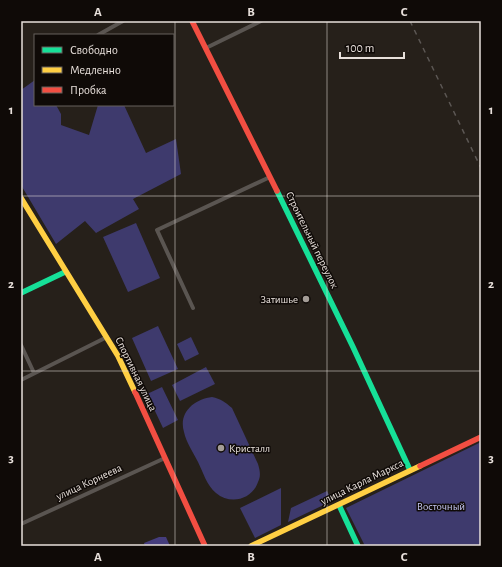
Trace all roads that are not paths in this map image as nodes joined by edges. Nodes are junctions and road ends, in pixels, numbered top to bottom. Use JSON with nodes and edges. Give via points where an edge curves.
{"nodes":[{"id":1,"x":123,"y":21,"type":"edge"},
{"id":2,"x":192,"y":21,"type":"edge"},
{"id":3,"x":261,"y":21,"type":"edge"},
{"id":4,"x":100,"y":34,"type":"edge"},
{"id":5,"x":206,"y":48,"type":"junction"},
{"id":6,"x":270,"y":177,"type":"junction"},
{"id":7,"x":21,"y":198,"type":"edge"},
{"id":8,"x":66,"y":272,"type":"junction"},
{"id":9,"x":21,"y":293,"type":"edge"},
{"id":10,"x":193,"y":308,"type":"dead end"},
{"id":11,"x":107,"y":338,"type":"junction"},
{"id":12,"x":21,"y":345,"type":"edge"},
{"id":13,"x":34,"y":374,"type":"junction"},
{"id":14,"x":21,"y":380,"type":"edge"},
{"id":15,"x":481,"y":437,"type":"edge"},
{"id":16,"x":165,"y":458,"type":"junction"},
{"id":17,"x":410,"y":470,"type":"junction"},
{"id":18,"x":339,"y":505,"type":"junction"},
{"id":19,"x":21,"y":524,"type":"edge"},
{"id":20,"x":205,"y":546,"type":"edge"},
{"id":21,"x":251,"y":546,"type":"edge"},
{"id":22,"x":358,"y":546,"type":"edge"}],
"edges":[{"from":1,"to":4,"type":"street"},
{"from":2,"to":5,"type":"street","name":"Строительный переулок"},
{"from":3,"to":5,"type":"street"},
{"from":5,"to":6,"type":"street","name":"Строительный переулок"},
{"from":6,"to":10,"type":"street","via":[[157,230]]},
{"from":6,"to":17,"type":"street","name":"Строительный переулок"},
{"from":7,"to":8,"type":"street","name":"Спортивная улица"},
{"from":8,"to":9,"type":"street"},
{"from":8,"to":11,"type":"street","name":"Спортивная улица"},
{"from":11,"to":13,"type":"street"},
{"from":11,"to":16,"type":"street","name":"Спортивная улица","via":[[122,364]]},
{"from":12,"to":13,"type":"street"},
{"from":13,"to":14,"type":"street"},
{"from":15,"to":17,"type":"street","name":"улица Карла Маркса"},
{"from":16,"to":19,"type":"street","name":"улица Корнеева"},
{"from":16,"to":20,"type":"street","name":"Спортивная улица"},
{"from":17,"to":18,"type":"street","name":"улица Карла Маркса"},
{"from":18,"to":21,"type":"street","name":"улица Карла Маркса"},
{"from":18,"to":22,"type":"street"}]}
